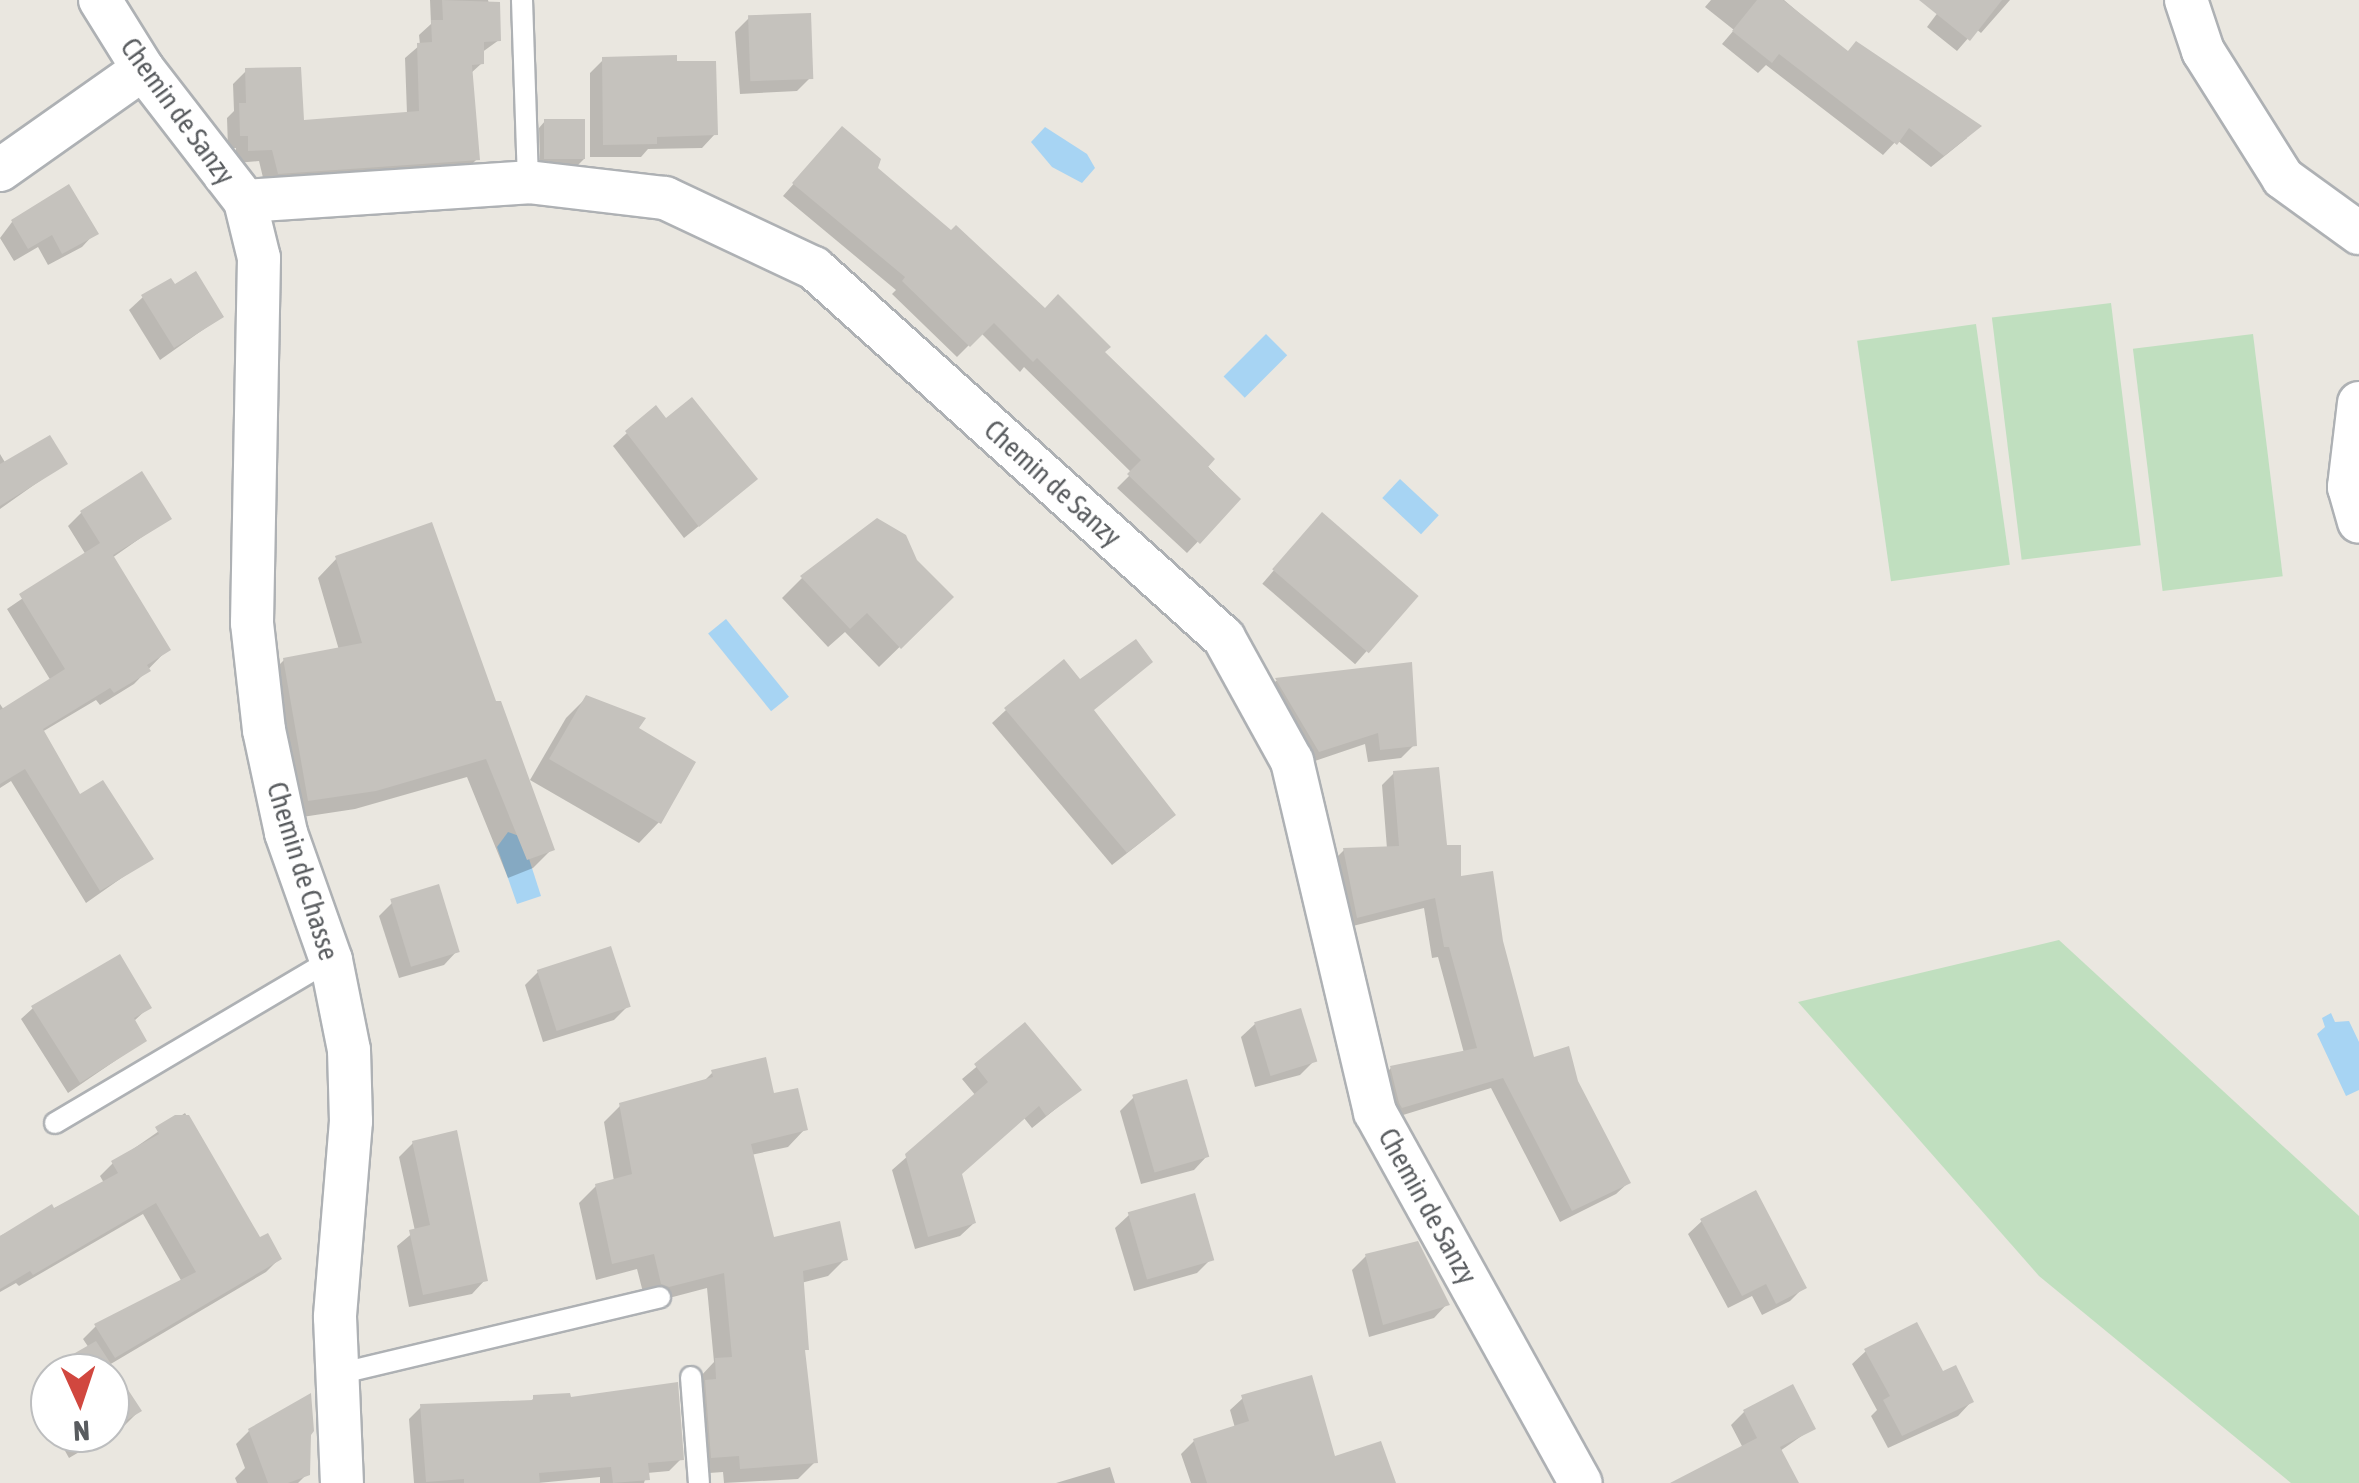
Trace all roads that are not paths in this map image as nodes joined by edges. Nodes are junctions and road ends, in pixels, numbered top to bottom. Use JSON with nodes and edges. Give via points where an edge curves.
{"nodes":[{"id":1,"x":100,"y":0,"type":"edge"},
{"id":2,"x":522,"y":0,"type":"edge"},
{"id":3,"x":2186,"y":0,"type":"edge"},
{"id":4,"x":143,"y":68,"type":"junction"},
{"id":5,"x":0,"y":170,"type":"edge"},
{"id":6,"x":528,"y":182,"type":"junction"},
{"id":7,"x":245,"y":201,"type":"junction"},
{"id":8,"x":2359,"y":233,"type":"edge"},
{"id":9,"x":2359,"y":403,"type":"edge"},
{"id":10,"x":2359,"y":522,"type":"edge"},
{"id":11,"x":331,"y":960,"type":"junction"},
{"id":12,"x":56,"y":1123,"type":"dead end"},
{"id":13,"x":660,"y":1297,"type":"dead end"},
{"id":14,"x":338,"y":1374,"type":"junction"},
{"id":15,"x":691,"y":1377,"type":"dead end"},
{"id":16,"x":342,"y":1483,"type":"edge"},
{"id":17,"x":699,"y":1483,"type":"edge"},
{"id":18,"x":1580,"y":1483,"type":"edge"}],
"edges":[{"from":1,"to":4,"type":"street","name":"Chemin de Sanzy"},
{"from":2,"to":6,"type":"lane"},
{"from":3,"to":8,"type":"street","via":[[2204,50],[2283,178]]},
{"from":4,"to":5,"type":"street"},
{"from":4,"to":7,"type":"street","name":"Chemin de Sanzy"},
{"from":6,"to":7,"type":"street","name":"Chemin de Sanzy"},
{"from":6,"to":18,"type":"street","name":"Chemin de Sanzy","via":[[665,198],[814,268],[1224,638],[1292,761],[1375,1112]]},
{"from":7,"to":11,"type":"street","name":"Chemin de Chasse","via":[[259,258],[252,623],[264,730],[286,833]]},
{"from":9,"to":10,"type":"street","via":[[2349,487]]},
{"from":11,"to":12,"type":"lane"},
{"from":11,"to":14,"type":"street","name":"Chemin de Chasse","via":[[349,1050],[352,1122],[334,1316]]},
{"from":13,"to":14,"type":"lane"},
{"from":14,"to":16,"type":"street","name":"Chemin de Chasse"},
{"from":15,"to":17,"type":"lane"}]}
